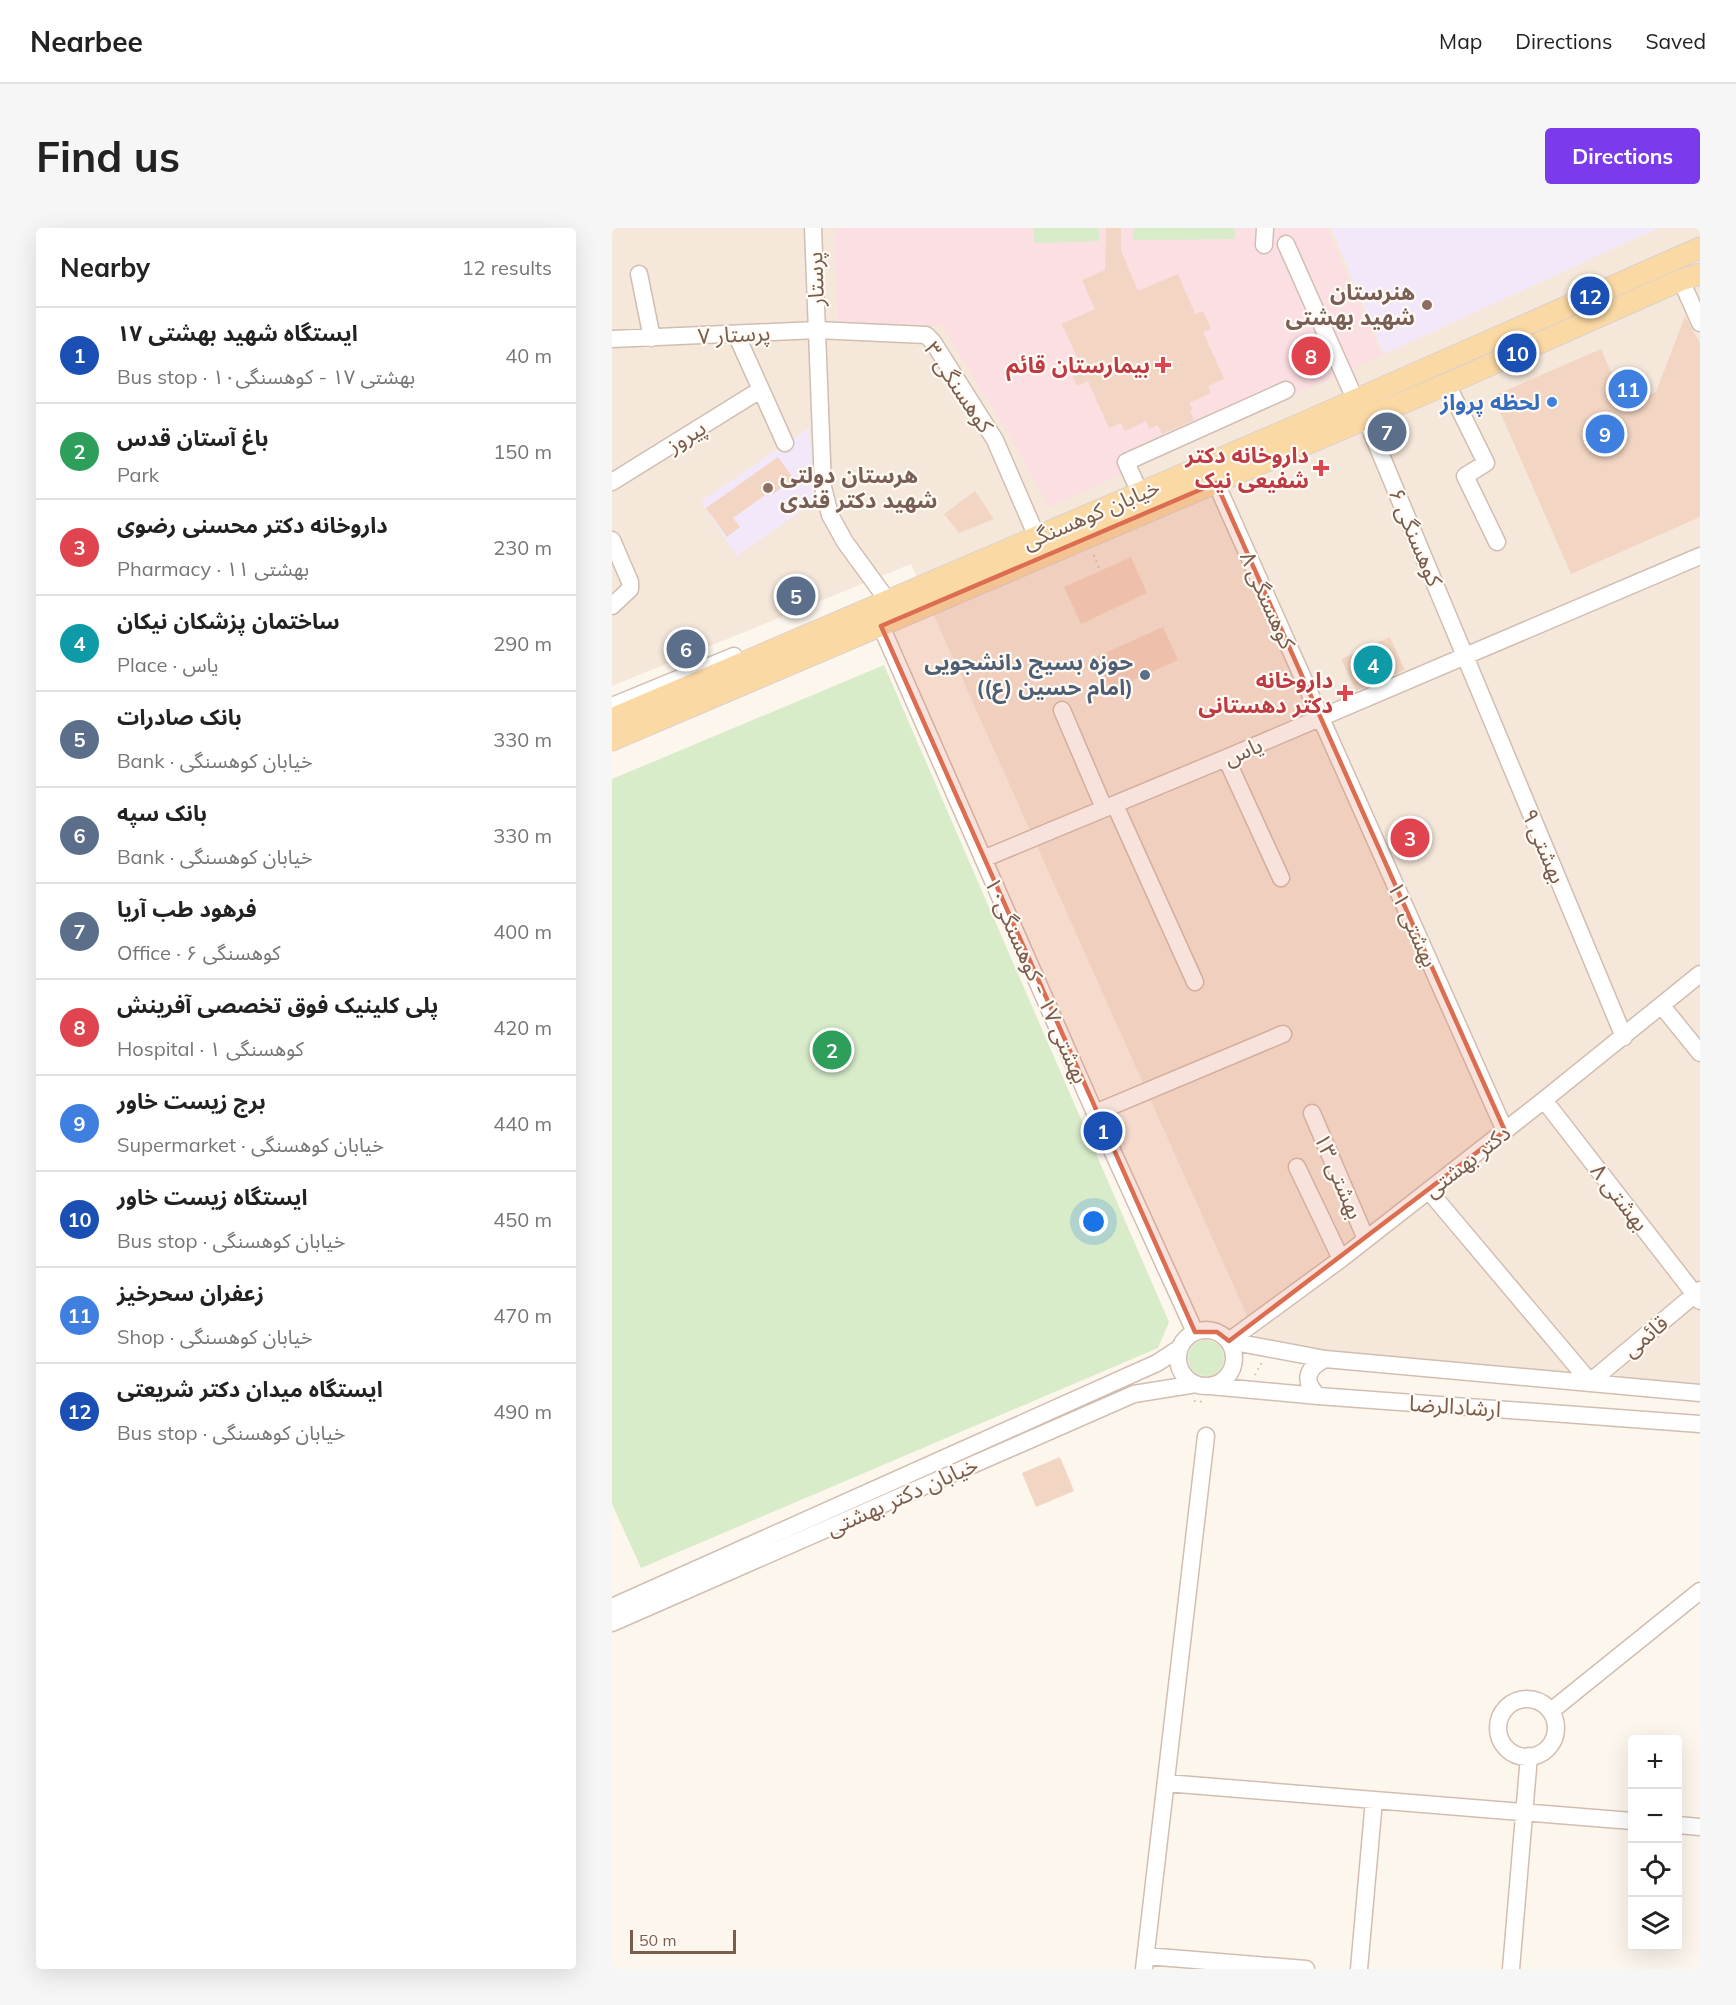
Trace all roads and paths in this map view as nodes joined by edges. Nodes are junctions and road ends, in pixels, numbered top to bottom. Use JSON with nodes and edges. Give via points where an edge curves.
{"nodes":[{"id":1,"x":813,"y":228,"type":"edge"},
{"id":2,"x":1286,"y":244,"type":"dead end"},
{"id":3,"x":1700,"y":248,"type":"edge"},
{"id":4,"x":639,"y":274,"type":"dead end"},
{"id":5,"x":1690,"y":277,"type":"edge"},
{"id":6,"x":1700,"y":323,"type":"edge"},
{"id":7,"x":817,"y":330,"type":"junction"},
{"id":8,"x":736,"y":334,"type":"junction"},
{"id":9,"x":652,"y":338,"type":"junction"},
{"id":10,"x":612,"y":339,"type":"edge"},
{"id":11,"x":1447,"y":384,"type":"junction"},
{"id":12,"x":760,"y":390,"type":"junction"},
{"id":13,"x":1286,"y":390,"type":"dead end"},
{"id":14,"x":1356,"y":399,"type":"junction"},
{"id":15,"x":1366,"y":419,"type":"junction"},
{"id":16,"x":785,"y":443,"type":"dead end"},
{"id":17,"x":612,"y":482,"type":"edge"},
{"id":18,"x":1216,"y":483,"type":"junction"},
{"id":19,"x":1140,"y":493,"type":"junction"},
{"id":20,"x":1037,"y":537,"type":"junction"},
{"id":21,"x":612,"y":540,"type":"edge"},
{"id":22,"x":1497,"y":542,"type":"dead end"},
{"id":23,"x":1700,"y":556,"type":"edge"},
{"id":24,"x":885,"y":598,"type":"junction"},
{"id":25,"x":612,"y":606,"type":"edge"},
{"id":26,"x":881,"y":626,"type":"junction"},
{"id":27,"x":1465,"y":656,"type":"junction"},
{"id":28,"x":612,"y":706,"type":"edge"},
{"id":29,"x":1062,"y":710,"type":"dead end"},
{"id":30,"x":1320,"y":717,"type":"junction"},
{"id":31,"x":612,"y":719,"type":"edge"},
{"id":32,"x":612,"y":740,"type":"edge"},
{"id":33,"x":1226,"y":758,"type":"junction"},
{"id":34,"x":1109,"y":806,"type":"junction"},
{"id":35,"x":983,"y":859,"type":"junction"},
{"id":36,"x":1281,"y":878,"type":"dead end"},
{"id":37,"x":1700,"y":974,"type":"edge"},
{"id":38,"x":1195,"y":982,"type":"dead end"},
{"id":39,"x":1662,"y":1006,"type":"junction"},
{"id":40,"x":1283,"y":1034,"type":"dead end"},
{"id":41,"x":1624,"y":1037,"type":"junction"},
{"id":42,"x":1700,"y":1053,"type":"edge"},
{"id":43,"x":1544,"y":1100,"type":"junction"},
{"id":44,"x":1095,"y":1113,"type":"junction"},
{"id":45,"x":1311,"y":1113,"type":"dead end"},
{"id":46,"x":1505,"y":1131,"type":"junction"},
{"id":47,"x":1297,"y":1167,"type":"dead end"},
{"id":48,"x":1428,"y":1191,"type":"junction"},
{"id":49,"x":1366,"y":1239,"type":"junction"},
{"id":50,"x":1341,"y":1259,"type":"junction"},
{"id":51,"x":1698,"y":1295,"type":"edge"},
{"id":52,"x":1196,"y":1332,"type":"junction"},
{"id":53,"x":1228,"y":1341,"type":"junction"},
{"id":54,"x":1180,"y":1348,"type":"junction"},
{"id":55,"x":1325,"y":1359,"type":"junction"},
{"id":56,"x":1590,"y":1382,"type":"junction"},
{"id":57,"x":1203,"y":1385,"type":"junction"},
{"id":58,"x":1700,"y":1393,"type":"edge"},
{"id":59,"x":1318,"y":1396,"type":"junction"},
{"id":60,"x":1700,"y":1424,"type":"edge"},
{"id":61,"x":1206,"y":1436,"type":"dead end"},
{"id":62,"x":1700,"y":1591,"type":"edge"},
{"id":63,"x":615,"y":1609,"type":"edge"},
{"id":64,"x":1551,"y":1711,"type":"junction"},
{"id":65,"x":1529,"y":1756,"type":"junction"},
{"id":66,"x":1166,"y":1783,"type":"junction"},
{"id":67,"x":1374,"y":1800,"type":"junction"},
{"id":68,"x":1524,"y":1812,"type":"junction"},
{"id":69,"x":1628,"y":1821,"type":"edge"},
{"id":70,"x":1682,"y":1825,"type":"edge"},
{"id":71,"x":1700,"y":1827,"type":"edge"},
{"id":72,"x":1145,"y":1963,"type":"edge"},
{"id":73,"x":1306,"y":1969,"type":"edge"},
{"id":74,"x":1359,"y":1969,"type":"edge"},
{"id":75,"x":1511,"y":1969,"type":"edge"}],
"edges":[{"from":1,"to":7,"type":"street","name":"پرستار"},
{"from":2,"to":14,"type":"street"},
{"from":3,"to":14,"type":"main road","name":"خیابان کوهسنگی"},
{"from":4,"to":9,"type":"street"},
{"from":5,"to":6,"type":"street"},
{"from":5,"to":11,"type":"main road","name":"خیابان کوهسنگی"},
{"from":7,"to":8,"type":"street","name":"پرستار ۷"},
{"from":7,"to":20,"type":"street","name":"کوهسنگی ۳","via":[[926,335],[995,440]]},
{"from":7,"to":24,"type":"street","name":"پرستار","via":[[823,487],[830,515]]},
{"from":8,"to":9,"type":"street","name":"پرستار ۷"},
{"from":8,"to":12,"type":"street"},
{"from":9,"to":10,"type":"street","name":"پرستار ۷"},
{"from":11,"to":15,"type":"main road","name":"خیابان کوهسنگی"},
{"from":11,"to":22,"type":"street","via":[[1486,464],[1465,476]]},
{"from":12,"to":16,"type":"street"},
{"from":12,"to":17,"type":"street","name":"پیروز"},
{"from":13,"to":19,"type":"street","via":[[1126,462]]},
{"from":14,"to":19,"type":"main road","name":"خیابان کوهسنگی"},
{"from":15,"to":18,"type":"main road","name":"خیابان کوهسنگی"},
{"from":15,"to":27,"type":"street","name":"کوهسنگی ۶"},
{"from":18,"to":26,"type":"main road","name":"خیابان کوهسنگی"},
{"from":18,"to":30,"type":"street","name":"کوهسنگی ۸"},
{"from":19,"to":20,"type":"main road","name":"خیابان کوهسنگی"},
{"from":20,"to":24,"type":"main road","name":"خیابان کوهسنگی"},
{"from":21,"to":25,"type":"street","via":[[630,582],[630,589]]},
{"from":23,"to":27,"type":"street","name":"یاس"},
{"from":24,"to":28,"type":"street"},
{"from":24,"to":31,"type":"main road","name":"خیابان کوهسنگی"},
{"from":26,"to":32,"type":"main road","name":"خیابان کوهسنگی"},
{"from":26,"to":35,"type":"street","name":"بهشتی ۱۷ - کوهسنگی۱۰"},
{"from":27,"to":30,"type":"street","name":"یاس"},
{"from":27,"to":41,"type":"street","name":"بهشتی ۹"},
{"from":29,"to":34,"type":"street"},
{"from":30,"to":33,"type":"street","name":"یاس"},
{"from":30,"to":46,"type":"street","name":"بهشتی ۱۱"},
{"from":33,"to":34,"type":"street","name":"یاس"},
{"from":33,"to":36,"type":"street"},
{"from":34,"to":35,"type":"street","name":"یاس"},
{"from":34,"to":38,"type":"street"},
{"from":35,"to":44,"type":"street","name":"بهشتی ۱۷ - کوهسنگی۱۰"},
{"from":37,"to":39,"type":"street","name":"دکتر بهشتی"},
{"from":39,"to":41,"type":"street","name":"دکتر بهشتی"},
{"from":39,"to":42,"type":"street"},
{"from":40,"to":44,"type":"street"},
{"from":41,"to":43,"type":"street","name":"دکتر بهشتی"},
{"from":43,"to":46,"type":"street","name":"دکتر بهشتی"},
{"from":43,"to":51,"type":"street","name":"بهشتی ۸"},
{"from":44,"to":52,"type":"street","name":"بهشتی ۱۷ - کوهسنگی۱۰"},
{"from":45,"to":49,"type":"street","name":"بهشتی ۱۳"},
{"from":46,"to":48,"type":"street","name":"دکتر بهشتی"},
{"from":47,"to":50,"type":"street"},
{"from":48,"to":49,"type":"street","name":"دکتر بهشتی"},
{"from":48,"to":56,"type":"street"},
{"from":49,"to":50,"type":"street","name":"دکتر بهشتی"},
{"from":50,"to":53,"type":"street","name":"دکتر بهشتی"},
{"from":51,"to":56,"type":"street","name":"قائمی"},
{"from":52,"to":53,"type":"street","via":[[1210,1330]]},
{"from":52,"to":54,"type":"street"},
{"from":53,"to":55,"type":"street","name":"ارشادالرضا"},
{"from":53,"to":57,"type":"street","via":[[1234,1354],[1232,1369],[1224,1380]]},
{"from":54,"to":57,"type":"street","via":[[1180,1369],[1189,1380]]},
{"from":54,"to":63,"type":"street","name":"خیابان دکتر بهشتی","via":[[1157,1363]]},
{"from":55,"to":56,"type":"street","name":"ارشادالرضا"},
{"from":55,"to":59,"type":"street","via":[[1310,1371],[1308,1380]]},
{"from":56,"to":58,"type":"street","name":"ارشادالرضا"},
{"from":57,"to":59,"type":"street","name":"ارشادالرضا"},
{"from":57,"to":63,"type":"street","name":"خیابان دکتر بهشتی","via":[[1134,1394]]},
{"from":59,"to":60,"type":"street","name":"ارشادالرضا"},
{"from":61,"to":66,"type":"street"},
{"from":62,"to":64,"type":"street"},
{"from":64,"to":65,"type":"street","via":[[1556,1721],[1552,1743],[1544,1752]]},
{"from":64,"to":65,"type":"street","via":[[1532,1699],[1510,1704],[1503,1712],[1498,1723],[1503,1745]]},
{"from":65,"to":68,"type":"street"},
{"from":66,"to":67,"type":"street"},
{"from":66,"to":72,"type":"street"},
{"from":67,"to":68,"type":"street"},
{"from":67,"to":74,"type":"street"},
{"from":68,"to":69,"type":"street"},
{"from":68,"to":75,"type":"street"},
{"from":70,"to":71,"type":"street"},
{"from":72,"to":73,"type":"street"}]}
